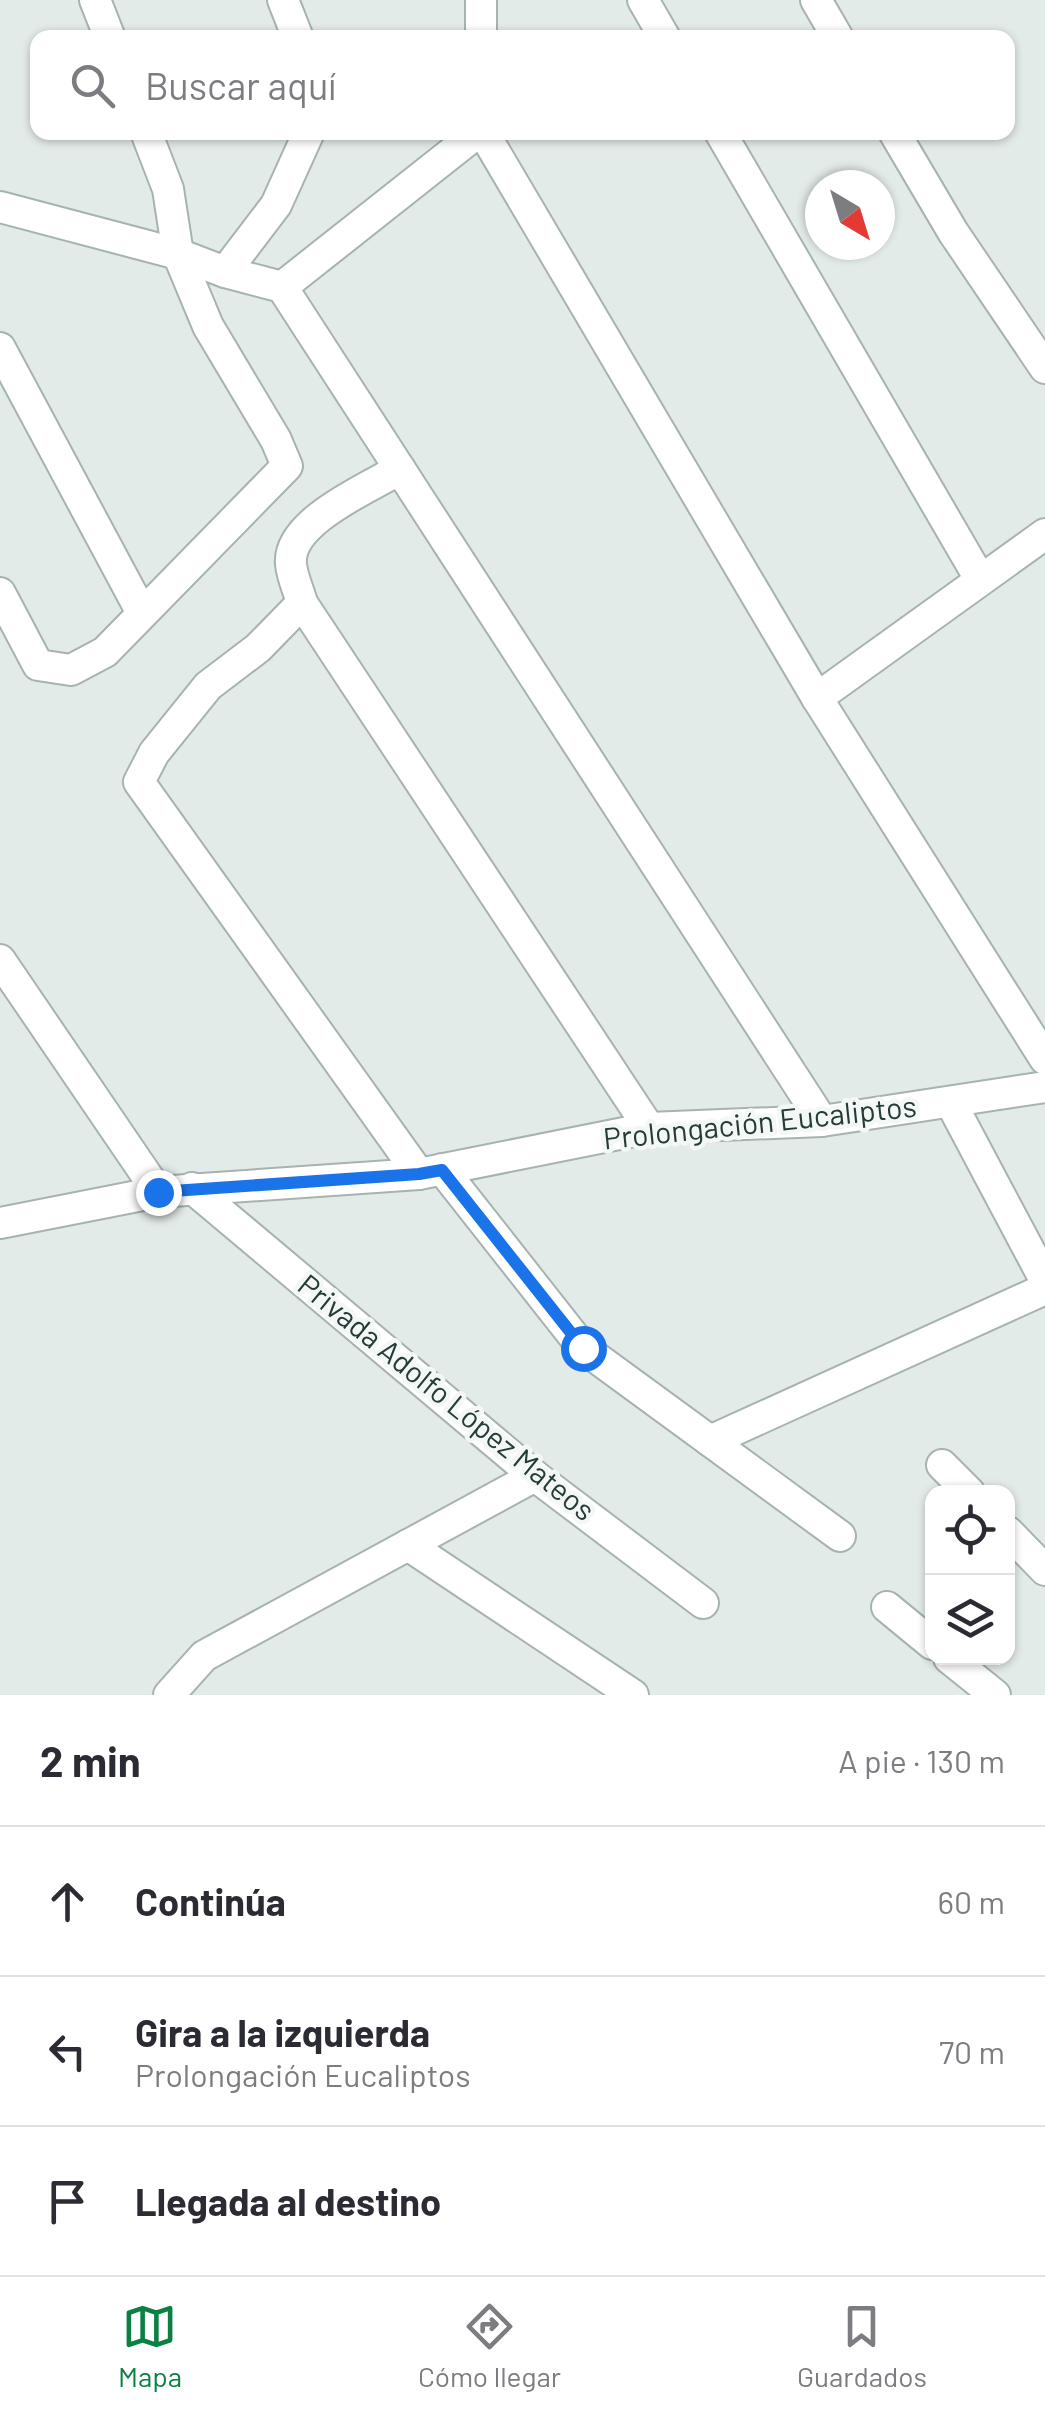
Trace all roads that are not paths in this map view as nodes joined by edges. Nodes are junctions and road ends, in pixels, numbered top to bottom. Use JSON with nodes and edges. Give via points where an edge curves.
{"nodes":[{"id":1,"x":96,"y":0,"type":"edge"},
{"id":2,"x":283,"y":0,"type":"edge"},
{"id":3,"x":481,"y":0,"type":"edge"},
{"id":4,"x":643,"y":0,"type":"edge"},
{"id":5,"x":816,"y":0,"type":"edge"},
{"id":6,"x":107,"y":30,"type":"edge"},
{"id":7,"x":295,"y":30,"type":"edge"},
{"id":8,"x":481,"y":30,"type":"edge"},
{"id":9,"x":660,"y":30,"type":"edge"},
{"id":10,"x":833,"y":30,"type":"edge"},
{"id":11,"x":149,"y":140,"type":"edge"},
{"id":12,"x":304,"y":140,"type":"edge"},
{"id":13,"x":470,"y":140,"type":"edge"},
{"id":14,"x":485,"y":140,"type":"edge"},
{"id":15,"x":725,"y":140,"type":"edge"},
{"id":16,"x":899,"y":140,"type":"edge"},
{"id":17,"x":0,"y":207,"type":"edge"},
{"id":18,"x":178,"y":254,"type":"junction"},
{"id":19,"x":225,"y":272,"type":"junction"},
{"id":20,"x":282,"y":286,"type":"junction"},
{"id":21,"x":0,"y":348,"type":"edge"},
{"id":22,"x":1045,"y":368,"type":"edge"},
{"id":23,"x":400,"y":469,"type":"junction"},
{"id":24,"x":1045,"y":534,"type":"edge"},
{"id":25,"x":980,"y":580,"type":"junction"},
{"id":26,"x":0,"y":593,"type":"edge"},
{"id":27,"x":302,"y":603,"type":"junction"},
{"id":28,"x":142,"y":613,"type":"junction"},
{"id":29,"x":817,"y":698,"type":"junction"},
{"id":30,"x":0,"y":960,"type":"edge"},
{"id":31,"x":1045,"y":1059,"type":"edge"},
{"id":32,"x":1045,"y":1087,"type":"edge"},
{"id":33,"x":951,"y":1104,"type":"junction"},
{"id":34,"x":822,"y":1121,"type":"junction"},
{"id":35,"x":650,"y":1128,"type":"junction"},
{"id":36,"x":431,"y":1172,"type":"junction"},
{"id":37,"x":192,"y":1188,"type":"junction"},
{"id":38,"x":158,"y":1192,"type":"junction"},
{"id":39,"x":0,"y":1224,"type":"edge"},
{"id":40,"x":1045,"y":1280,"type":"edge"},
{"id":41,"x":1045,"y":1289,"type":"edge"},
{"id":42,"x":710,"y":1441,"type":"junction"},
{"id":43,"x":942,"y":1465,"type":"dead end"},
{"id":44,"x":535,"y":1476,"type":"junction"},
{"id":45,"x":962,"y":1485,"type":"edge"},
{"id":46,"x":840,"y":1536,"type":"dead end"},
{"id":47,"x":1015,"y":1539,"type":"edge"},
{"id":48,"x":408,"y":1545,"type":"junction"},
{"id":49,"x":1045,"y":1570,"type":"edge"},
{"id":50,"x":704,"y":1603,"type":"dead end"},
{"id":51,"x":887,"y":1608,"type":"dead end"},
{"id":52,"x":925,"y":1638,"type":"edge"},
{"id":53,"x":957,"y":1665,"type":"edge"},
{"id":54,"x":169,"y":1695,"type":"edge"},
{"id":55,"x":633,"y":1695,"type":"edge"},
{"id":56,"x":995,"y":1695,"type":"edge"}],
"edges":[{"from":1,"to":6,"type":"street"},
{"from":2,"to":7,"type":"street"},
{"from":3,"to":8,"type":"street"},
{"from":4,"to":9,"type":"street"},
{"from":5,"to":10,"type":"street"},
{"from":11,"to":18,"type":"street","via":[[168,188]]},
{"from":12,"to":19,"type":"street","via":[[276,205]]},
{"from":13,"to":20,"type":"street"},
{"from":14,"to":29,"type":"street"},
{"from":15,"to":25,"type":"street"},
{"from":16,"to":22,"type":"street"},
{"from":17,"to":18,"type":"street"},
{"from":18,"to":19,"type":"street"},
{"from":18,"to":28,"type":"street","via":[[208,326],[287,466]]},
{"from":19,"to":20,"type":"street"},
{"from":20,"to":23,"type":"street"},
{"from":21,"to":28,"type":"street"},
{"from":23,"to":27,"type":"street","via":[[296,536],[290,562]]},
{"from":23,"to":34,"type":"street"},
{"from":24,"to":25,"type":"street"},
{"from":25,"to":29,"type":"street"},
{"from":26,"to":28,"type":"street","via":[[38,665],[71,670],[105,652]]},
{"from":27,"to":35,"type":"street"},
{"from":27,"to":36,"type":"street","via":[[208,686],[140,782]]},
{"from":29,"to":31,"type":"street"},
{"from":30,"to":38,"type":"street"},
{"from":32,"to":33,"type":"street","name":"Prolongación Eucaliptos"},
{"from":33,"to":34,"type":"street","name":"Prolongación Eucaliptos"},
{"from":33,"to":40,"type":"street"},
{"from":34,"to":35,"type":"street","name":"Prolongación Eucaliptos"},
{"from":35,"to":36,"type":"street","name":"Prolongación Eucaliptos"},
{"from":36,"to":37,"type":"street","name":"Prolongación Eucaliptos"},
{"from":36,"to":42,"type":"street","via":[[583,1348]]},
{"from":37,"to":38,"type":"street","name":"Prolongación Eucaliptos"},
{"from":37,"to":44,"type":"street","name":"Privada Adolfo López Mateos"},
{"from":38,"to":39,"type":"street","name":"Prolongación Eucaliptos"},
{"from":41,"to":42,"type":"street"},
{"from":42,"to":46,"type":"street"},
{"from":43,"to":45,"type":"street"},
{"from":44,"to":48,"type":"street"},
{"from":44,"to":50,"type":"street","name":"Privada Adolfo López Mateos"},
{"from":47,"to":49,"type":"street"},
{"from":48,"to":54,"type":"street","via":[[204,1656]]},
{"from":48,"to":55,"type":"street"},
{"from":51,"to":52,"type":"street"},
{"from":53,"to":56,"type":"street"}]}
